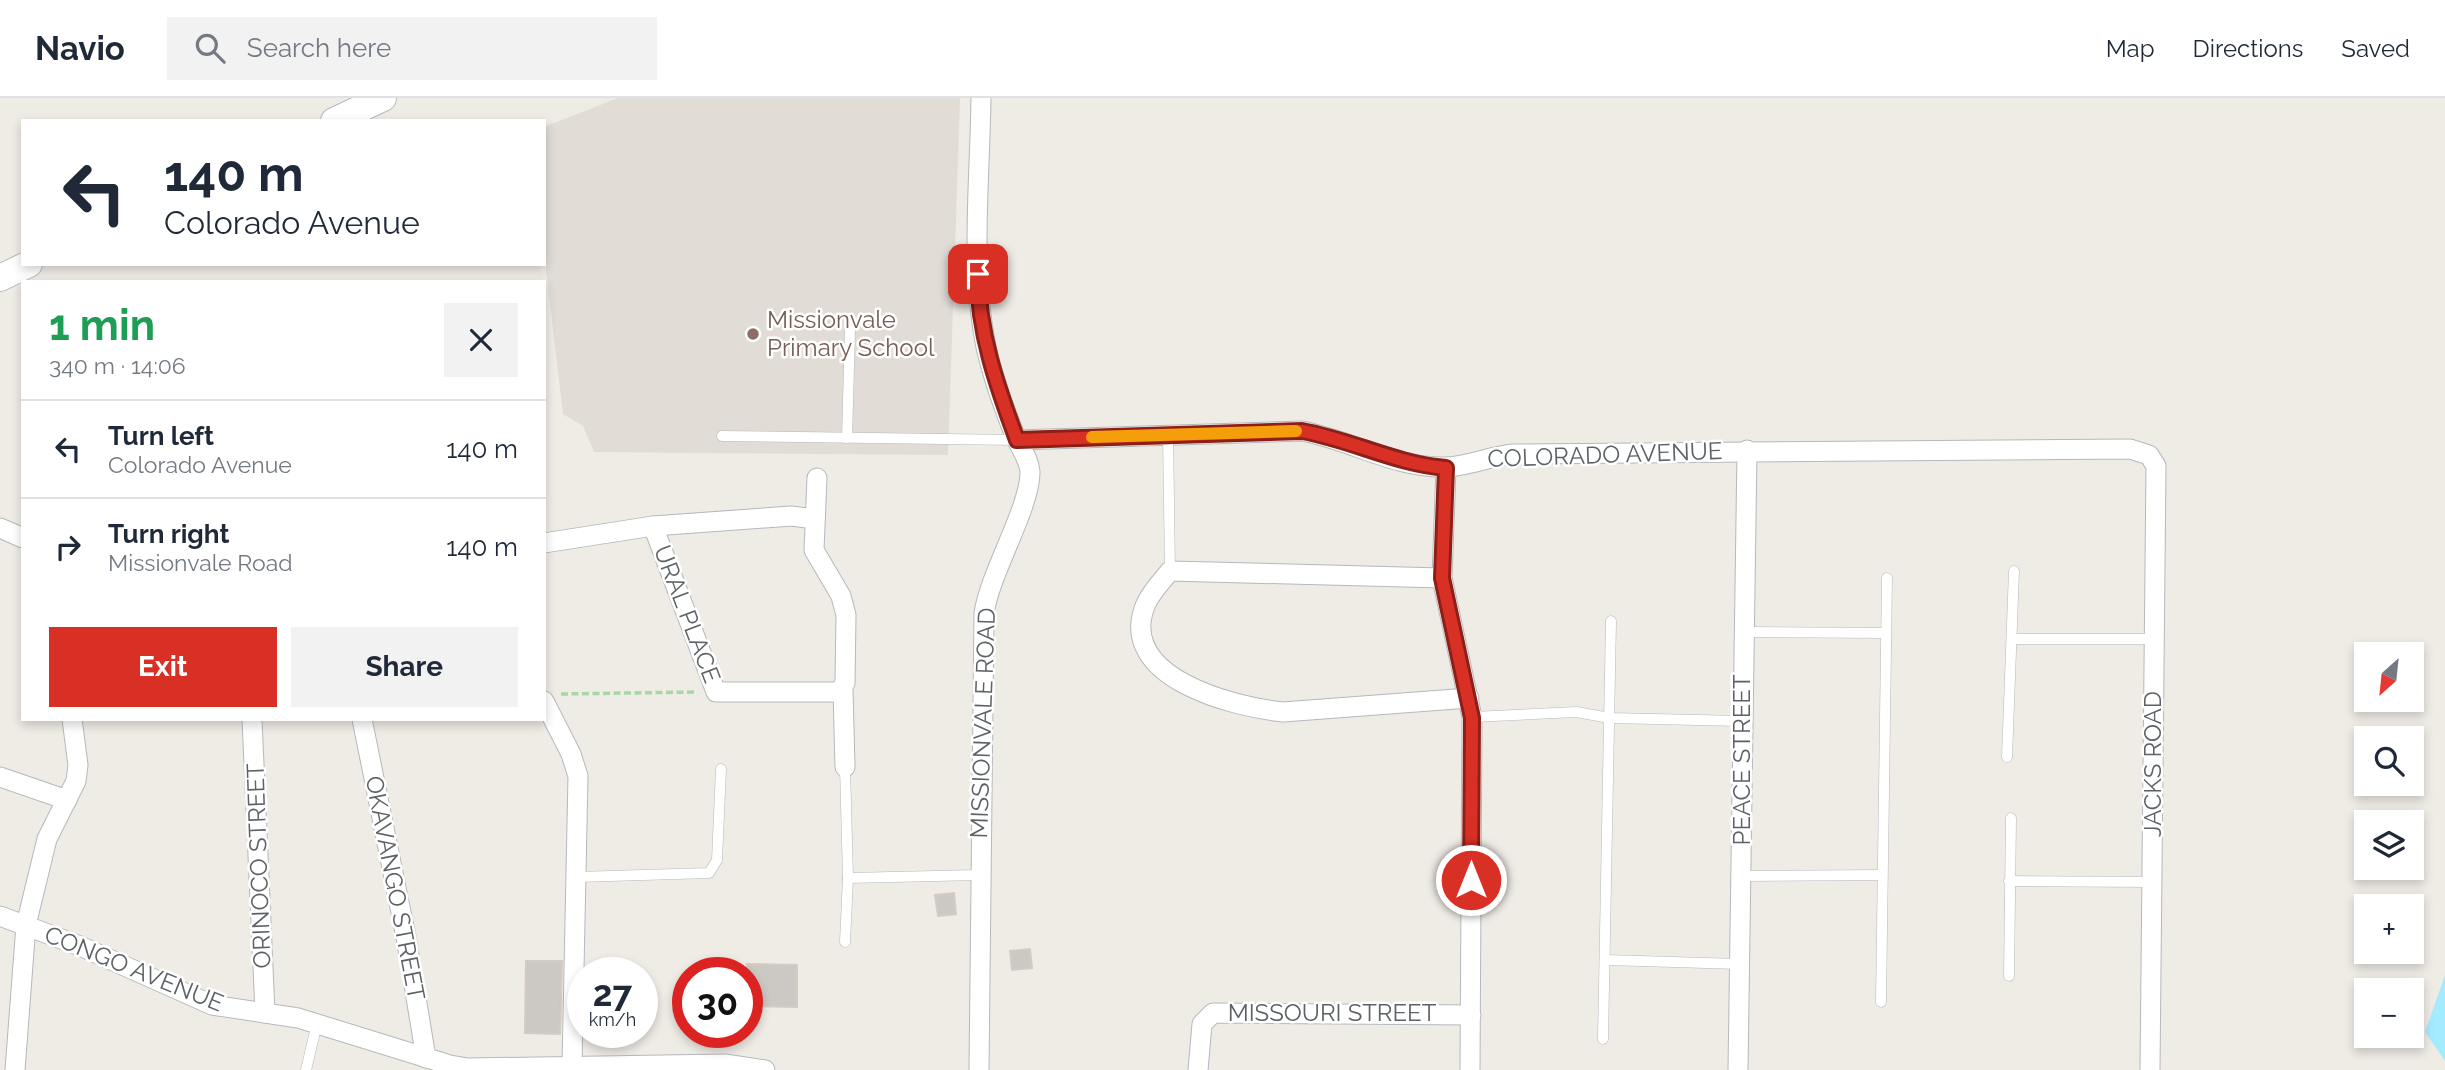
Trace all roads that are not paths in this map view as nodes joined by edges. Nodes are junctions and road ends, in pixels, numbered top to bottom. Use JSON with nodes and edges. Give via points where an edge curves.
{"nodes":[{"id":1,"x":383,"y":98,"type":"edge"},
{"id":2,"x":981,"y":98,"type":"edge"},
{"id":3,"x":338,"y":119,"type":"edge"},
{"id":4,"x":25,"y":266,"type":"edge"},
{"id":5,"x":0,"y":278,"type":"edge"},
{"id":6,"x":850,"y":330,"type":"dead end"},
{"id":7,"x":1168,"y":434,"type":"junction"},
{"id":8,"x":722,"y":436,"type":"dead end"},
{"id":9,"x":847,"y":438,"type":"junction"},
{"id":10,"x":1017,"y":440,"type":"junction"},
{"id":11,"x":1747,"y":450,"type":"junction"},
{"id":12,"x":2154,"y":459,"type":"joint"},
{"id":13,"x":1446,"y":468,"type":"junction"},
{"id":14,"x":817,"y":478,"type":"dead end"},
{"id":15,"x":815,"y":519,"type":"junction"},
{"id":16,"x":653,"y":526,"type":"junction"},
{"id":17,"x":0,"y":528,"type":"edge"},
{"id":18,"x":21,"y":537,"type":"edge"},
{"id":19,"x":546,"y":543,"type":"edge"},
{"id":20,"x":1170,"y":571,"type":"junction"},
{"id":21,"x":2014,"y":571,"type":"dead end"},
{"id":22,"x":1442,"y":578,"type":"junction"},
{"id":23,"x":1887,"y":578,"type":"dead end"},
{"id":24,"x":1611,"y":621,"type":"dead end"},
{"id":25,"x":1744,"y":632,"type":"junction"},
{"id":26,"x":1884,"y":634,"type":"junction"},
{"id":27,"x":2013,"y":639,"type":"junction"},
{"id":28,"x":2153,"y":639,"type":"junction"},
{"id":29,"x":843,"y":689,"type":"junction"},
{"id":30,"x":551,"y":697,"type":"edge"},
{"id":31,"x":1470,"y":708,"type":"junction"},
{"id":32,"x":1609,"y":718,"type":"junction"},
{"id":33,"x":72,"y":721,"type":"edge"},
{"id":34,"x":252,"y":721,"type":"edge"},
{"id":35,"x":362,"y":721,"type":"edge"},
{"id":36,"x":1741,"y":722,"type":"junction"},
{"id":37,"x":2007,"y":757,"type":"dead end"},
{"id":38,"x":845,"y":767,"type":"joint"},
{"id":39,"x":720,"y":769,"type":"dead end"},
{"id":40,"x":0,"y":777,"type":"edge"},
{"id":41,"x":67,"y":800,"type":"junction"},
{"id":42,"x":2011,"y":818,"type":"dead end"},
{"id":43,"x":979,"y":875,"type":"junction"},
{"id":44,"x":1881,"y":875,"type":"junction"},
{"id":45,"x":1741,"y":876,"type":"junction"},
{"id":46,"x":578,"y":877,"type":"junction"},
{"id":47,"x":848,"y":878,"type":"junction"},
{"id":48,"x":2009,"y":881,"type":"junction"},
{"id":49,"x":2152,"y":882,"type":"junction"},
{"id":50,"x":0,"y":916,"type":"edge"},
{"id":51,"x":26,"y":926,"type":"junction"},
{"id":52,"x":845,"y":942,"type":"dead end"},
{"id":53,"x":1606,"y":960,"type":"junction"},
{"id":54,"x":1739,"y":964,"type":"junction"},
{"id":55,"x":2008,"y":976,"type":"dead end"},
{"id":56,"x":1881,"y":1002,"type":"dead end"},
{"id":57,"x":265,"y":1013,"type":"junction"},
{"id":58,"x":1471,"y":1015,"type":"junction"},
{"id":59,"x":317,"y":1022,"type":"junction"},
{"id":60,"x":1603,"y":1039,"type":"dead end"},
{"id":61,"x":425,"y":1064,"type":"edge"},
{"id":62,"x":560,"y":1067,"type":"edge"},
{"id":63,"x":725,"y":1067,"type":"edge"},
{"id":64,"x":15,"y":1070,"type":"edge"},
{"id":65,"x":306,"y":1070,"type":"edge"},
{"id":66,"x":765,"y":1070,"type":"edge"},
{"id":67,"x":979,"y":1070,"type":"edge"},
{"id":68,"x":1198,"y":1070,"type":"edge"},
{"id":69,"x":1470,"y":1070,"type":"edge"},
{"id":70,"x":1738,"y":1070,"type":"edge"},
{"id":71,"x":2150,"y":1070,"type":"edge"}],
"edges":[{"from":1,"to":3,"type":"main road"},
{"from":2,"to":10,"type":"street","name":"MISSIONVALE ROAD","via":[[978,299],[987,351]]},
{"from":4,"to":5,"type":"main road"},
{"from":6,"to":9,"type":"lane"},
{"from":7,"to":10,"type":"street","name":"COLORADO AVENUE"},
{"from":7,"to":13,"type":"street","name":"COLORADO AVENUE","via":[[1302,431],[1403,462]]},
{"from":7,"to":20,"type":"lane"},
{"from":8,"to":9,"type":"lane"},
{"from":9,"to":10,"type":"lane"},
{"from":10,"to":43,"type":"street","name":"MISSIONVALE ROAD","via":[[1030,473],[987,591],[984,613]]},
{"from":11,"to":12,"type":"street","name":"COLORADO AVENUE","via":[[2130,449]]},
{"from":11,"to":13,"type":"street","name":"COLORADO AVENUE","via":[[1513,454]]},
{"from":11,"to":25,"type":"street","name":"PEACE STREET"},
{"from":12,"to":28,"type":"street","name":"JACKS ROAD"},
{"from":13,"to":22,"type":"street"},
{"from":14,"to":15,"type":"street"},
{"from":15,"to":16,"type":"street","via":[[791,516]]},
{"from":15,"to":29,"type":"street","via":[[814,550],[841,596],[846,615]]},
{"from":16,"to":19,"type":"street"},
{"from":16,"to":29,"type":"street","name":"URAL PLACE","via":[[716,692],[833,694]]},
{"from":17,"to":18,"type":"street"},
{"from":20,"to":22,"type":"street"},
{"from":20,"to":31,"type":"street","via":[[1142,614],[1144,646],[1166,670],[1210,697],[1283,712]]},
{"from":21,"to":27,"type":"lane"},
{"from":22,"to":31,"type":"street"},
{"from":23,"to":26,"type":"lane"},
{"from":24,"to":32,"type":"lane"},
{"from":25,"to":26,"type":"lane"},
{"from":25,"to":36,"type":"street","name":"PEACE STREET"},
{"from":26,"to":44,"type":"lane"},
{"from":27,"to":28,"type":"lane"},
{"from":27,"to":37,"type":"lane"},
{"from":28,"to":49,"type":"street","name":"JACKS ROAD"},
{"from":29,"to":38,"type":"street"},
{"from":30,"to":46,"type":"street","via":[[578,776]]},
{"from":31,"to":32,"type":"lane","via":[[1576,712]]},
{"from":31,"to":58,"type":"street"},
{"from":32,"to":36,"type":"lane"},
{"from":32,"to":53,"type":"lane"},
{"from":33,"to":41,"type":"street","via":[[78,765]]},
{"from":34,"to":57,"type":"street","name":"ORINOCO STREET"},
{"from":35,"to":61,"type":"street","name":"OKAVANGO STREET","via":[[399,898]]},
{"from":36,"to":45,"type":"street","name":"PEACE STREET"},
{"from":38,"to":47,"type":"lane"},
{"from":39,"to":46,"type":"lane","via":[[718,860],[713,870]]},
{"from":40,"to":41,"type":"street"},
{"from":41,"to":51,"type":"street","via":[[47,839]]},
{"from":42,"to":48,"type":"lane"},
{"from":43,"to":47,"type":"lane"},
{"from":43,"to":67,"type":"street","name":"MISSIONVALE ROAD"},
{"from":44,"to":45,"type":"lane"},
{"from":44,"to":56,"type":"lane"},
{"from":45,"to":54,"type":"street","name":"PEACE STREET"},
{"from":46,"to":62,"type":"street"},
{"from":47,"to":52,"type":"lane"},
{"from":48,"to":49,"type":"lane"},
{"from":48,"to":55,"type":"lane"},
{"from":49,"to":71,"type":"street","name":"JACKS ROAD"},
{"from":50,"to":51,"type":"street","name":"CONGO AVENUE"},
{"from":51,"to":57,"type":"street","name":"CONGO AVENUE","via":[[212,1005]]},
{"from":51,"to":64,"type":"street"},
{"from":53,"to":54,"type":"lane"},
{"from":53,"to":60,"type":"lane"},
{"from":54,"to":70,"type":"street","name":"PEACE STREET"},
{"from":57,"to":59,"type":"street","name":"CONGO AVENUE"},
{"from":58,"to":68,"type":"street","name":"MISSOURI STREET","via":[[1213,1013],[1202,1024]]},
{"from":58,"to":69,"type":"street"},
{"from":59,"to":61,"type":"street","name":"CONGO AVENUE"},
{"from":59,"to":65,"type":"lane"},
{"from":61,"to":62,"type":"street","name":"CONGO AVENUE"},
{"from":62,"to":63,"type":"street","name":"CONGO AVENUE"},
{"from":63,"to":66,"type":"street","name":"CONGO AVENUE"}]}
